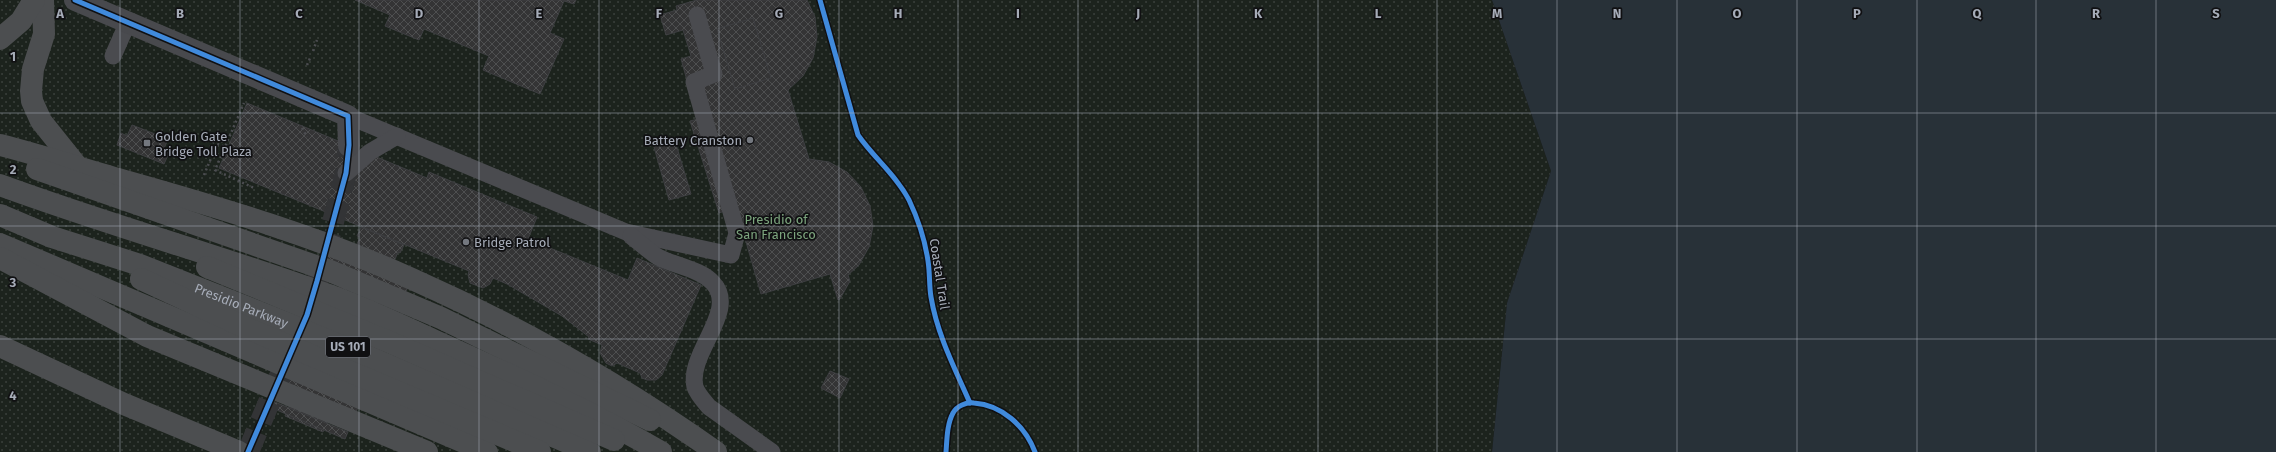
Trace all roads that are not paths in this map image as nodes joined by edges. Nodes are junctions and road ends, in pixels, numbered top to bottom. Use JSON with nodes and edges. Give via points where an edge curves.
{"nodes":[{"id":1,"x":34,"y":0,"type":"edge"},
{"id":2,"x":43,"y":0,"type":"edge"},
{"id":3,"x":75,"y":0,"type":"edge"},
{"id":4,"x":697,"y":15,"type":"dead end"},
{"id":5,"x":128,"y":22,"type":"junction"},
{"id":6,"x":0,"y":39,"type":"edge"},
{"id":7,"x":113,"y":56,"type":"dead end"},
{"id":8,"x":348,"y":116,"type":"junction"},
{"id":9,"x":397,"y":136,"type":"junction"},
{"id":10,"x":0,"y":145,"type":"edge"},
{"id":11,"x":349,"y":146,"type":"tunnel mouth"},
{"id":12,"x":0,"y":156,"type":"edge"},
{"id":13,"x":77,"y":166,"type":"junction"},
{"id":14,"x":346,"y":173,"type":"dead end"},
{"id":15,"x":0,"y":185,"type":"edge"},
{"id":16,"x":62,"y":208,"type":"junction"},
{"id":17,"x":0,"y":215,"type":"edge"},
{"id":18,"x":626,"y":232,"type":"junction"},
{"id":19,"x":52,"y":237,"type":"junction"},
{"id":20,"x":0,"y":244,"type":"edge"},
{"id":21,"x":0,"y":258,"type":"edge"},
{"id":22,"x":0,"y":346,"type":"edge"},
{"id":23,"x":33,"y":362,"type":"junction"},
{"id":24,"x":0,"y":363,"type":"edge"},
{"id":25,"x":714,"y":450,"type":"edge"},
{"id":26,"x":239,"y":452,"type":"edge"},
{"id":27,"x":427,"y":452,"type":"edge"},
{"id":28,"x":487,"y":452,"type":"edge"},
{"id":29,"x":540,"y":452,"type":"edge"},
{"id":30,"x":590,"y":452,"type":"edge"},
{"id":31,"x":644,"y":452,"type":"edge"},
{"id":32,"x":662,"y":452,"type":"edge"},
{"id":33,"x":772,"y":452,"type":"edge"}],
"edges":[{"from":1,"to":6,"type":"highway","via":[[21,21]]},
{"from":2,"to":13,"type":"highway","via":[[44,34],[33,69],[32,101],[44,127]]},
{"from":3,"to":5,"type":"main road"},
{"from":4,"to":18,"type":"lane","via":[[714,74],[694,82],[737,233],[731,255]]},
{"from":5,"to":7,"type":"lane"},
{"from":5,"to":8,"type":"main road"},
{"from":8,"to":9,"type":"lane"},
{"from":8,"to":11,"type":"main road"},
{"from":9,"to":14,"type":"lane","via":[[370,152]]},
{"from":9,"to":18,"type":"lane"},
{"from":10,"to":13,"type":"highway"},
{"from":12,"to":25,"type":"highway","via":[[355,282],[482,337],[622,408]]},
{"from":13,"to":25,"type":"highway","via":[[291,232],[411,278],[492,317],[588,370],[630,394]]},
{"from":15,"to":16,"type":"highway"},
{"from":16,"to":31,"type":"highway","via":[[387,341]]},
{"from":16,"to":32,"type":"highway","via":[[242,265],[353,305],[551,393]]},
{"from":17,"to":19,"type":"highway","name":"Presidio Parkway","number":"US 101"},
{"from":18,"to":33,"type":"lane","via":[[658,256],[713,282],[719,292],[720,307],[698,360],[695,386],[709,407]]},
{"from":19,"to":29,"type":"highway","via":[[235,323]]},
{"from":19,"to":30,"type":"highway","name":"Presidio Parkway","number":"US 101","via":[[140,265],[272,317]]},
{"from":20,"to":28,"type":"highway"},
{"from":21,"to":27,"type":"highway","via":[[147,336]]},
{"from":22,"to":23,"type":"highway"},
{"from":23,"to":24,"type":"highway"},
{"from":23,"to":26,"type":"highway","via":[[124,404]]}]}
